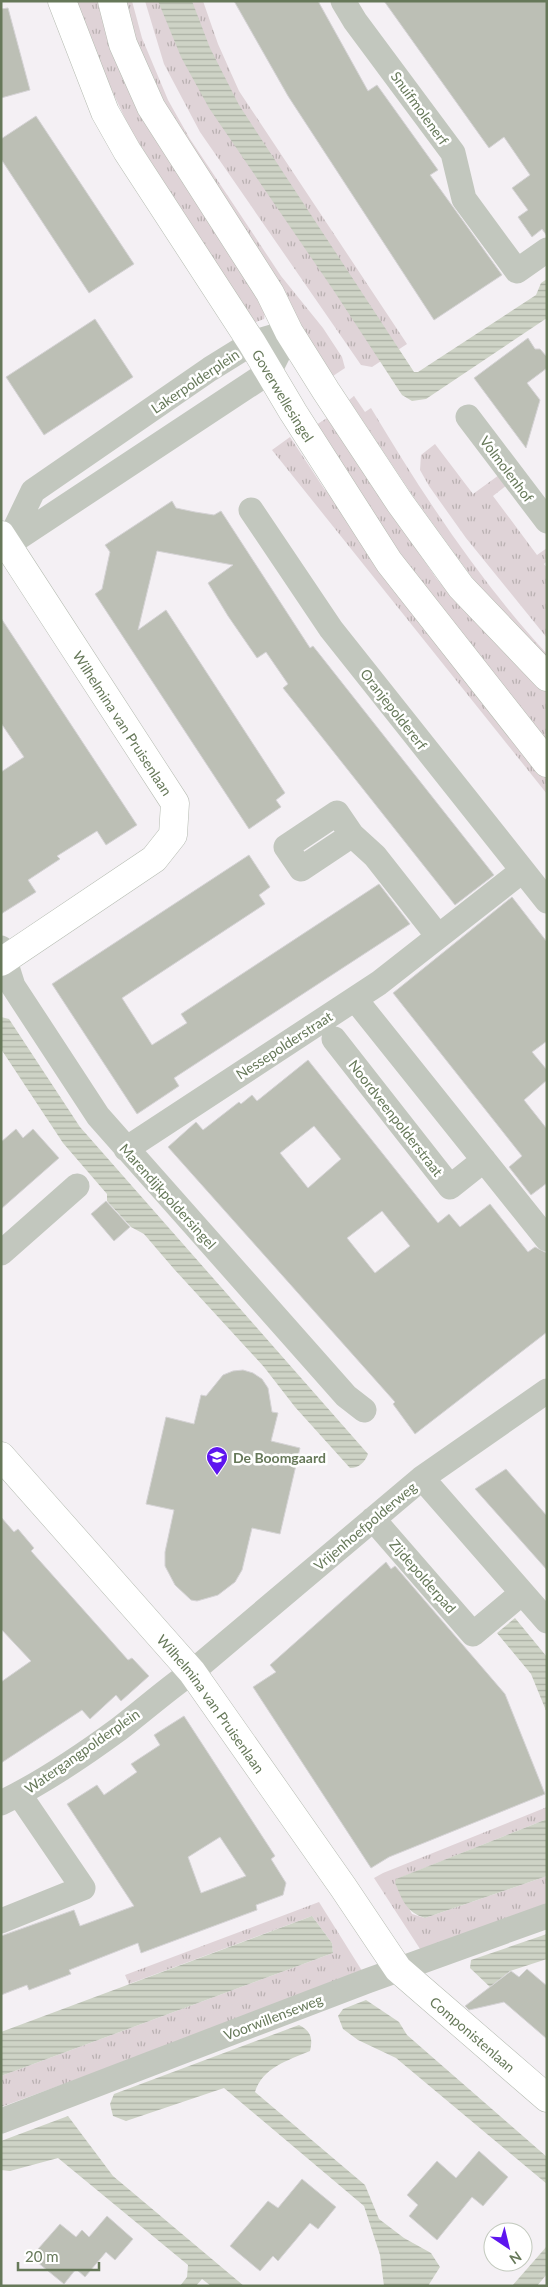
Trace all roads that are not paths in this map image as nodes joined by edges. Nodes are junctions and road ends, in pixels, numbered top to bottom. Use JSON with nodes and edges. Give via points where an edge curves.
{"nodes":[{"id":1,"x":62,"y":1,"type":"edge"},
{"id":2,"x":112,"y":1,"type":"edge"},
{"id":3,"x":343,"y":1,"type":"edge"},
{"id":4,"x":547,"y":250,"type":"edge"},
{"id":5,"x":289,"y":332,"type":"junction"},
{"id":6,"x":252,"y":343,"type":"junction"},
{"id":7,"x":269,"y":372,"type":"junction"},
{"id":8,"x":468,"y":417,"type":"dead end"},
{"id":9,"x":251,"y":510,"type":"dead end"},
{"id":10,"x":547,"y":521,"type":"edge"},
{"id":11,"x":3,"y":543,"type":"edge"},
{"id":12,"x":547,"y":677,"type":"edge"},
{"id":13,"x":547,"y":763,"type":"edge"},
{"id":14,"x":352,"y":835,"type":"dead end"},
{"id":15,"x":522,"y":871,"type":"junction"},
{"id":16,"x":547,"y":902,"type":"edge"},
{"id":17,"x":438,"y":936,"type":"junction"},
{"id":18,"x":2,"y":956,"type":"edge"},
{"id":19,"x":355,"y":999,"type":"junction"},
{"id":20,"x":334,"y":1039,"type":"dead end"},
{"id":21,"x":126,"y":1149,"type":"junction"},
{"id":22,"x":484,"y":1160,"type":"junction"},
{"id":23,"x":77,"y":1186,"type":"dead end"},
{"id":24,"x":547,"y":1239,"type":"edge"},
{"id":25,"x":1,"y":1253,"type":"edge"},
{"id":26,"x":547,"y":1391,"type":"edge"},
{"id":27,"x":364,"y":1410,"type":"dead end"},
{"id":28,"x":1,"y":1456,"type":"edge"},
{"id":29,"x":422,"y":1478,"type":"junction"},
{"id":30,"x":373,"y":1519,"type":"junction"},
{"id":31,"x":522,"y":1593,"type":"junction"},
{"id":32,"x":547,"y":1621,"type":"edge"},
{"id":33,"x":192,"y":1672,"type":"junction"},
{"id":34,"x":10,"y":1799,"type":"edge"},
{"id":35,"x":547,"y":1916,"type":"edge"},
{"id":36,"x":1,"y":1921,"type":"edge"},
{"id":37,"x":398,"y":1970,"type":"junction"},
{"id":38,"x":547,"y":2098,"type":"edge"},
{"id":39,"x":1,"y":2121,"type":"edge"}],
"edges":[{"from":1,"to":6,"type":"main road","name":"Goverwellesingel","via":[[109,120]]},
{"from":2,"to":5,"type":"main road","via":[[124,44],[151,108],[270,293]]},
{"from":3,"to":4,"type":"street","name":"Snuifmolenerf","via":[[453,153],[464,199],[517,270]]},
{"from":5,"to":6,"type":"street","name":"Lakerpolderplein"},
{"from":5,"to":7,"type":"street"},
{"from":5,"to":12,"type":"main road","via":[[400,503],[461,587]]},
{"from":6,"to":7,"type":"main road","name":"Goverwellesingel"},
{"from":6,"to":11,"type":"street","name":"Lakerpolderplein","via":[[34,491]]},
{"from":7,"to":11,"type":"street"},
{"from":7,"to":13,"type":"main road","name":"Goverwellesingel","via":[[389,562]]},
{"from":8,"to":10,"type":"street","name":"Volmolenhof"},
{"from":9,"to":15,"type":"street","name":"Oranjepoldererf","via":[[331,629]]},
{"from":11,"to":18,"type":"main road","name":"Wilhelmina van Pruisenlaan","via":[[175,802],[173,835],[154,859]]},
{"from":14,"to":17,"type":"street","via":[[375,856]]},
{"from":15,"to":16,"type":"street","name":"Oranjepoldererf"},
{"from":15,"to":17,"type":"street","name":"Nessepolderstraat"},
{"from":17,"to":19,"type":"street","name":"Nessepolderstraat"},
{"from":18,"to":21,"type":"street","name":"Marendijkpoldersingel","via":[[13,986],[98,1116]]},
{"from":19,"to":21,"type":"street","name":"Nessepolderstraat"},
{"from":19,"to":22,"type":"street"},
{"from":20,"to":22,"type":"street","name":"Noordveenpolderstraat","via":[[450,1187]]},
{"from":21,"to":27,"type":"street","name":"Marendijkpoldersingel","via":[[346,1396]]},
{"from":22,"to":24,"type":"street"},
{"from":23,"to":25,"type":"street"},
{"from":26,"to":29,"type":"street","name":"Vrijenhoefpolderweg"},
{"from":28,"to":33,"type":"main road","name":"Wilhelmina van Pruisenlaan"},
{"from":29,"to":30,"type":"street","name":"Vrijenhoefpolderweg"},
{"from":29,"to":31,"type":"street"},
{"from":30,"to":31,"type":"street","name":"Zijdepolderpad","via":[[472,1634]]},
{"from":30,"to":33,"type":"street","name":"Vrijenhoefpolderweg"},
{"from":31,"to":32,"type":"street"},
{"from":33,"to":34,"type":"street","name":"Watergangpolderplein","via":[[118,1729]]},
{"from":33,"to":37,"type":"main road","name":"Wilhelmina van Pruisenlaan","via":[[344,1887]]},
{"from":34,"to":36,"type":"street","name":"Watergangpolderplein","via":[[83,1888]]},
{"from":35,"to":37,"type":"street","name":"Voorwillenseweg"},
{"from":37,"to":38,"type":"main road","name":"Componistenlaan"},
{"from":37,"to":39,"type":"street","name":"Voorwillenseweg"}]}
